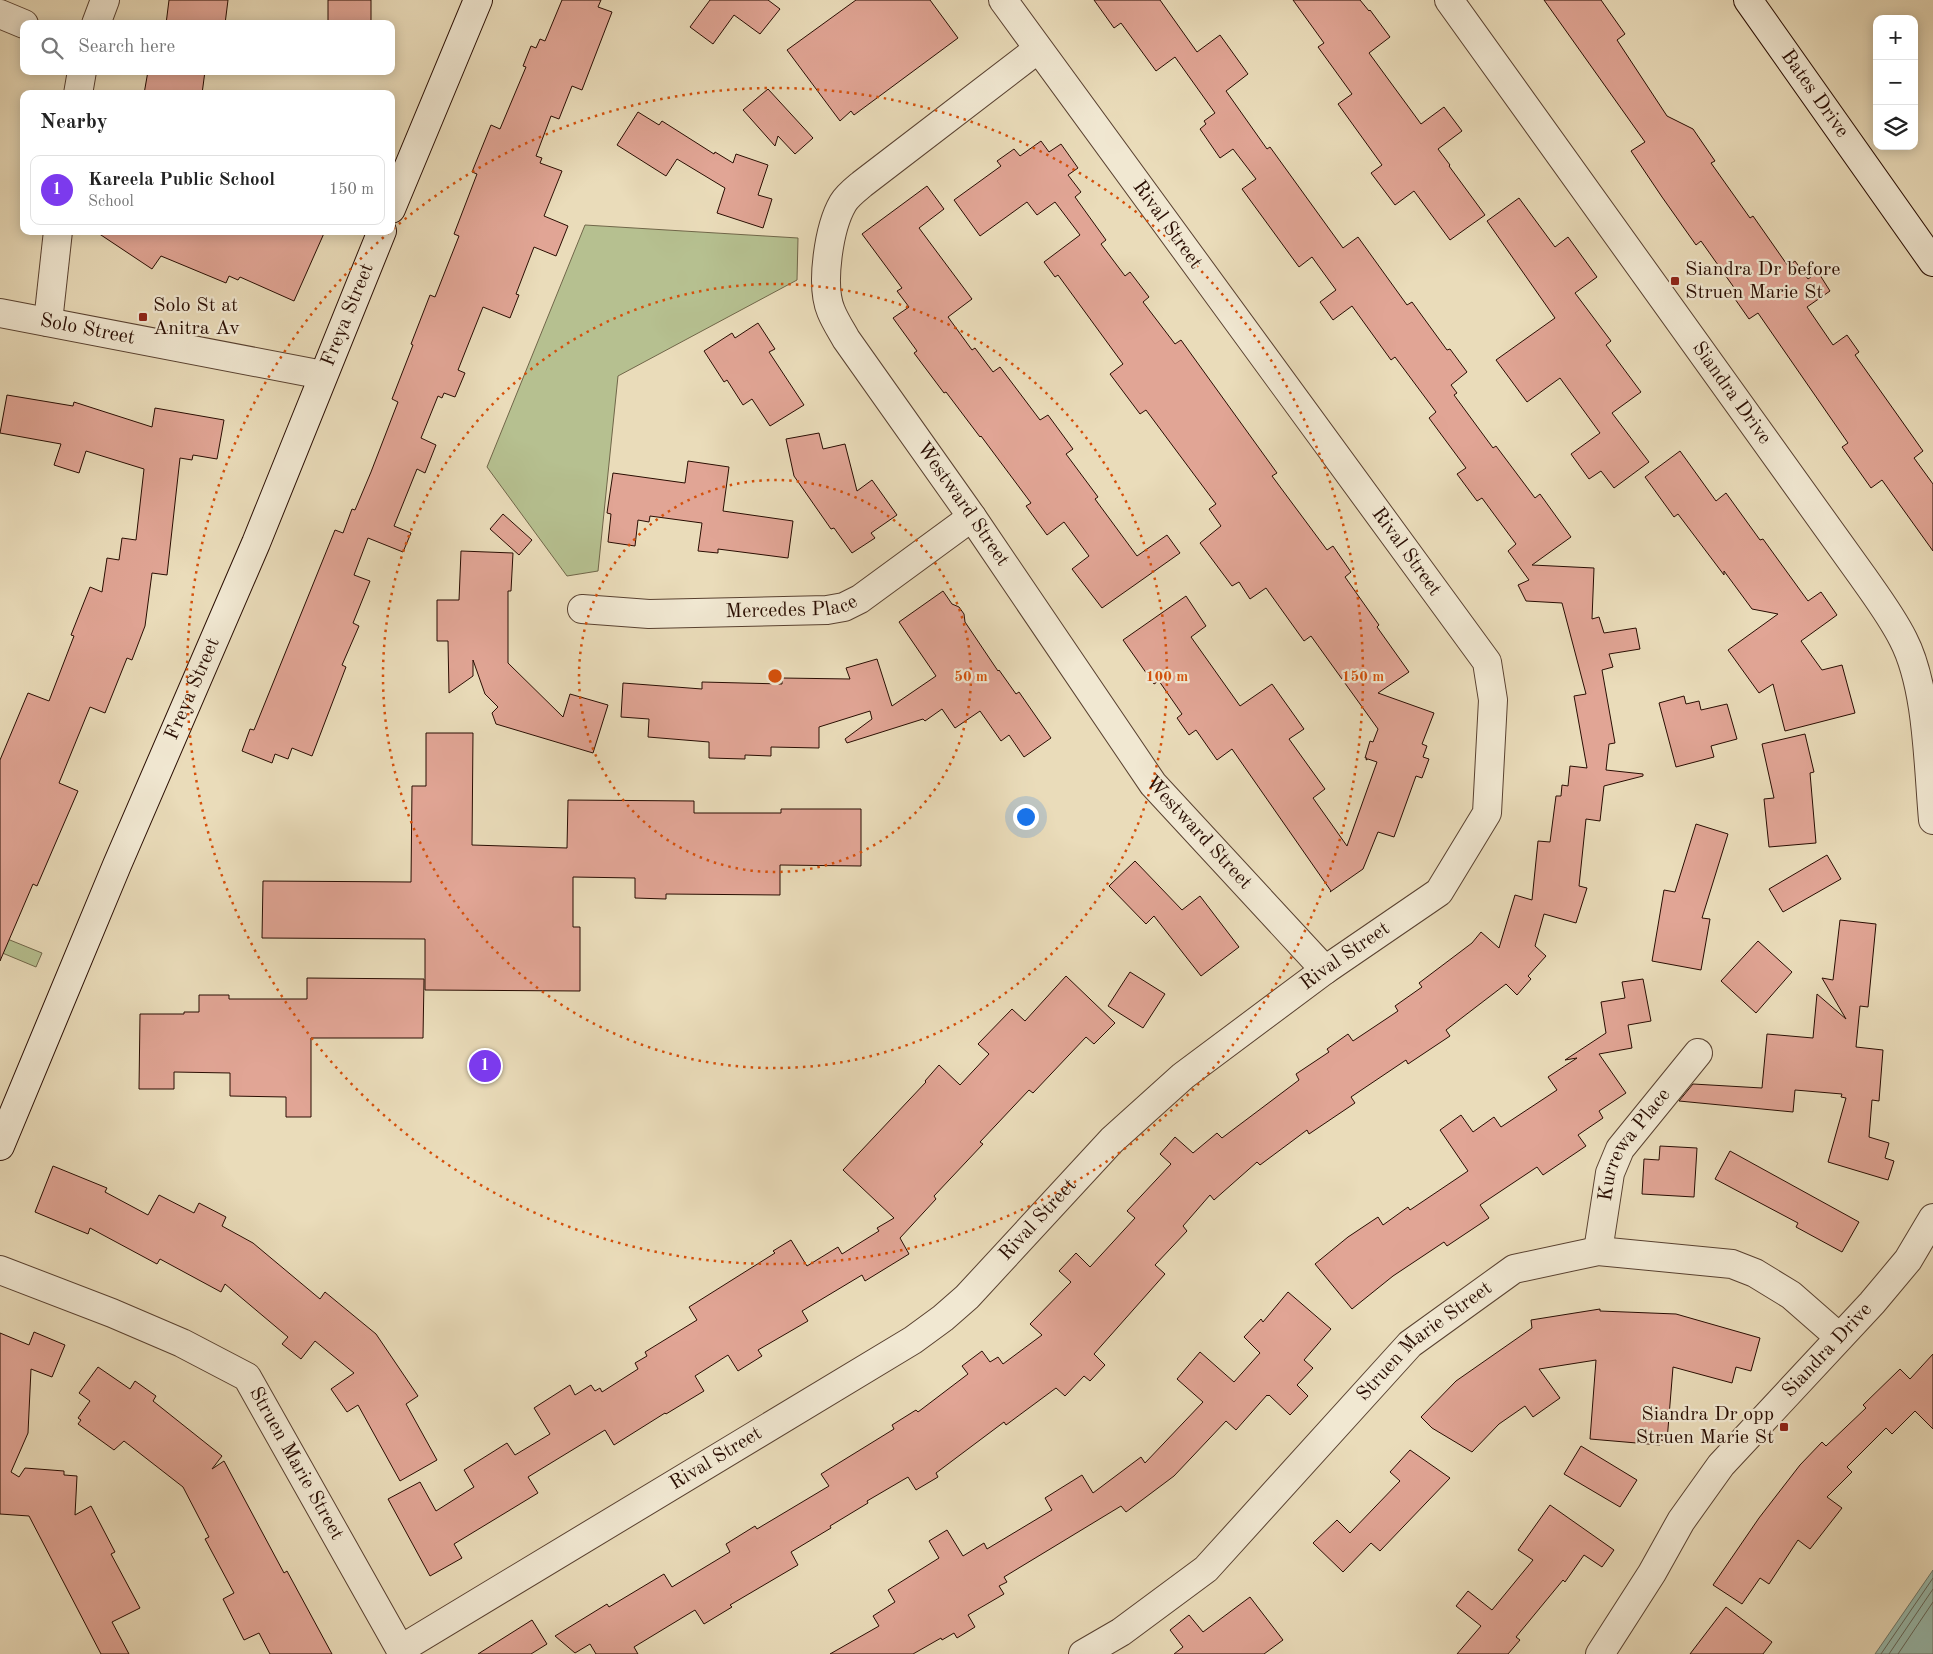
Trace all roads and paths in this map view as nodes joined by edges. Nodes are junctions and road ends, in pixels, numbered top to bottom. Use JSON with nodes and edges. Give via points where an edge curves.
{"nodes":[{"id":1,"x":105,"y":0,"type":"edge"},
{"id":2,"x":478,"y":0,"type":"edge"},
{"id":3,"x":1003,"y":0,"type":"edge"},
{"id":4,"x":1449,"y":0,"type":"edge"},
{"id":5,"x":1748,"y":0,"type":"edge"},
{"id":6,"x":0,"y":14,"type":"edge"},
{"id":7,"x":98,"y":20,"type":"edge"},
{"id":8,"x":20,"y":22,"type":"edge"},
{"id":9,"x":1038,"y":49,"type":"junction"},
{"id":10,"x":81,"y":75,"type":"edge"},
{"id":11,"x":79,"y":90,"type":"edge"},
{"id":12,"x":395,"y":199,"type":"edge"},
{"id":13,"x":58,"y":235,"type":"edge"},
{"id":14,"x":380,"y":235,"type":"edge"},
{"id":15,"x":1933,"y":262,"type":"edge"},
{"id":16,"x":0,"y":314,"type":"edge"},
{"id":17,"x":48,"y":322,"type":"junction"},
{"id":18,"x":323,"y":375,"type":"junction"},
{"id":19,"x":972,"y":517,"type":"junction"},
{"id":20,"x":582,"y":609,"type":"dead end"},
{"id":21,"x":1933,"y":820,"type":"edge"},
{"id":22,"x":1325,"y":970,"type":"junction"},
{"id":23,"x":1698,"y":1052,"type":"dead end"},
{"id":24,"x":0,"y":1146,"type":"edge"},
{"id":25,"x":1933,"y":1218,"type":"edge"},
{"id":26,"x":1598,"y":1250,"type":"junction"},
{"id":27,"x":0,"y":1270,"type":"edge"},
{"id":28,"x":1840,"y":1337,"type":"junction"},
{"id":29,"x":402,"y":1652,"type":"edge"},
{"id":30,"x":1083,"y":1654,"type":"edge"},
{"id":31,"x":1600,"y":1654,"type":"edge"}],
"edges":[{"from":1,"to":7,"type":"street"},
{"from":2,"to":12,"type":"street"},
{"from":3,"to":9,"type":"street","name":"Rival Street"},
{"from":4,"to":21,"type":"street","name":"Siandra Drive","via":[[1891,619],[1903,640],[1919,693]]},
{"from":5,"to":15,"type":"street","name":"Bates Drive"},
{"from":6,"to":8,"type":"street"},
{"from":9,"to":19,"type":"street","name":"Westward Street","via":[[844,201],[828,253],[830,310],[846,338]]},
{"from":9,"to":22,"type":"street","name":"Rival Street","via":[[1487,662],[1494,700],[1487,813],[1440,892]]},
{"from":10,"to":11,"type":"street"},
{"from":13,"to":17,"type":"street"},
{"from":14,"to":18,"type":"street","name":"Freya Street"},
{"from":16,"to":17,"type":"street","name":"Solo Street"},
{"from":17,"to":18,"type":"street","name":"Solo Street"},
{"from":18,"to":24,"type":"street","name":"Freya Street","via":[[256,543]]},
{"from":19,"to":20,"type":"street","name":"Mercedes Place","via":[[860,599],[844,606],[827,610],[649,614]]},
{"from":19,"to":22,"type":"street","name":"Westward Street","via":[[1153,784]]},
{"from":22,"to":29,"type":"street","name":"Rival Street","via":[[1183,1076],[1112,1140],[1000,1264],[943,1318]]},
{"from":23,"to":26,"type":"street","name":"Kurrewa Place","via":[[1620,1149],[1610,1173]]},
{"from":25,"to":28,"type":"street","name":"Siandra Drive","via":[[1908,1260]]},
{"from":26,"to":28,"type":"street","name":"Struen Marie Street","via":[[1732,1264],[1755,1273],[1791,1295]]},
{"from":26,"to":30,"type":"street","name":"Struen Marie Street","via":[[1514,1269],[1410,1344],[1206,1570],[1121,1632]]},
{"from":27,"to":29,"type":"street","name":"Struen Marie Street","via":[[182,1343],[247,1377]]},
{"from":28,"to":31,"type":"street","name":"Siandra Drive","via":[[1721,1466],[1681,1521]]}]}
